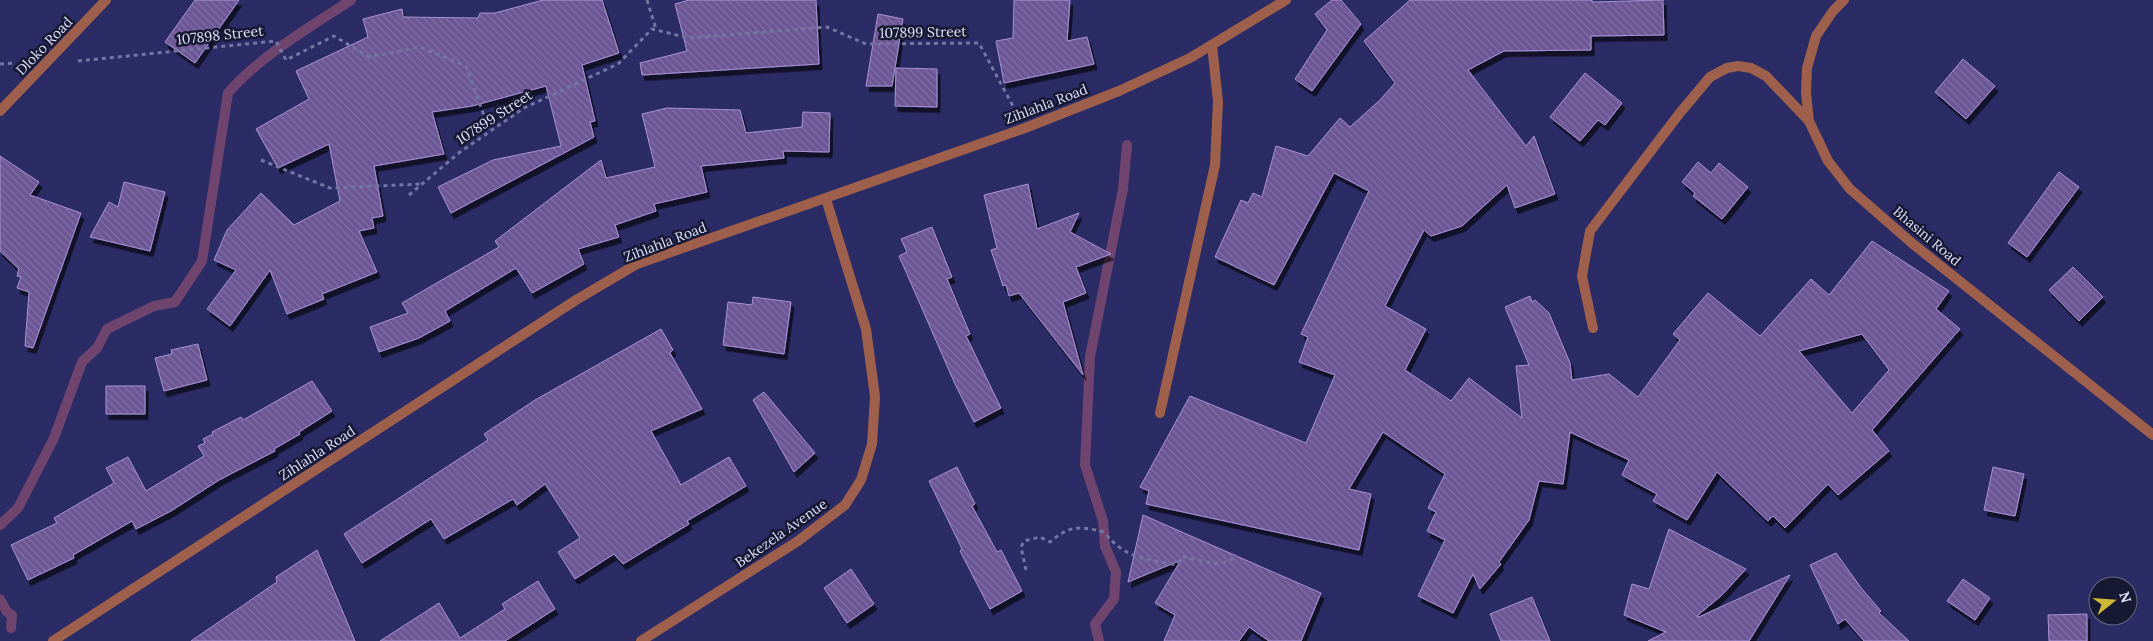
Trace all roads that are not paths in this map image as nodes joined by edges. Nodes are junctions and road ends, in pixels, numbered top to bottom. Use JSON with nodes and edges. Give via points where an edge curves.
{"nodes":[{"id":1,"x":106,"y":0,"type":"edge"},
{"id":2,"x":1286,"y":0,"type":"edge"},
{"id":3,"x":1844,"y":0,"type":"edge"},
{"id":4,"x":1212,"y":45,"type":"junction"},
{"id":5,"x":0,"y":111,"type":"edge"},
{"id":6,"x":1809,"y":121,"type":"junction"},
{"id":7,"x":826,"y":199,"type":"junction"},
{"id":8,"x":1593,"y":328,"type":"dead end"},
{"id":9,"x":1160,"y":413,"type":"dead end"},
{"id":10,"x":2153,"y":435,"type":"edge"},
{"id":11,"x":53,"y":641,"type":"edge"},
{"id":12,"x":641,"y":641,"type":"edge"}],
"edges":[{"from":1,"to":5,"type":"street","name":"Dloko Road"},
{"from":2,"to":4,"type":"street","name":"Zihlahla Road"},
{"from":3,"to":6,"type":"street","name":"Bhasini Road","via":[[1816,36],[1807,68]]},
{"from":4,"to":7,"type":"street","name":"Zihlahla Road","via":[[1119,91]]},
{"from":4,"to":9,"type":"street","via":[[1218,101],[1215,165]]},
{"from":6,"to":8,"type":"street","via":[[1766,76],[1751,68],[1727,68],[1710,77],[1590,231],[1582,276]]},
{"from":6,"to":10,"type":"street","name":"Bhasini Road","via":[[1828,161],[1850,189],[1913,244]]},
{"from":7,"to":11,"type":"street","name":"Zihlahla Road","via":[[638,264],[576,300]]},
{"from":7,"to":12,"type":"street","name":"Bekezela Avenue","via":[[866,329],[875,397],[872,444],[861,480],[845,505],[798,541]]}]}
